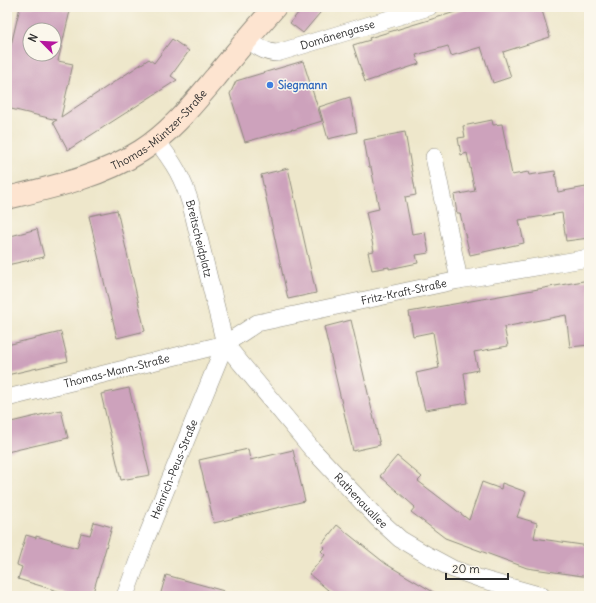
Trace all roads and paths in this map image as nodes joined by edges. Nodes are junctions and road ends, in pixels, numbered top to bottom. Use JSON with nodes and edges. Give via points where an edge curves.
{"nodes":[{"id":1,"x":274,"y":7,"type":"edge"},
{"id":2,"x":429,"y":7,"type":"edge"},
{"id":3,"x":248,"y":39,"type":"junction"},
{"id":4,"x":156,"y":140,"type":"junction"},
{"id":5,"x":434,"y":157,"type":"dead end"},
{"id":6,"x":7,"y":198,"type":"edge"},
{"id":7,"x":589,"y":258,"type":"edge"},
{"id":8,"x":458,"y":280,"type":"junction"},
{"id":9,"x":225,"y":344,"type":"junction"},
{"id":10,"x":7,"y":398,"type":"edge"},
{"id":11,"x":125,"y":596,"type":"edge"},
{"id":12,"x":542,"y":596,"type":"edge"}],
"edges":[{"from":1,"to":3,"type":"main road","name":"Thomas-Müntzer-Straße"},
{"from":2,"to":3,"type":"street","name":"Domänengasse","via":[[277,53],[264,50]]},
{"from":3,"to":4,"type":"main road","name":"Thomas-Müntzer-Straße","via":[[183,116]]},
{"from":4,"to":6,"type":"main road","name":"Thomas-Müntzer-Straße","via":[[116,165],[91,175]]},
{"from":4,"to":9,"type":"street","name":"Breitscheidplatz","via":[[172,161],[192,205]]},
{"from":5,"to":8,"type":"street"},
{"from":7,"to":8,"type":"street","name":"Fritz-Kraft-Straße"},
{"from":8,"to":9,"type":"street","name":"Fritz-Kraft-Straße","via":[[257,323]]},
{"from":9,"to":10,"type":"street","name":"Thomas-Mann-Straße"},
{"from":9,"to":11,"type":"street","name":"Heinrich-Peus-Straße"},
{"from":9,"to":12,"type":"street","name":"Rathenauallee","via":[[311,448],[400,539],[453,569]]}]}
